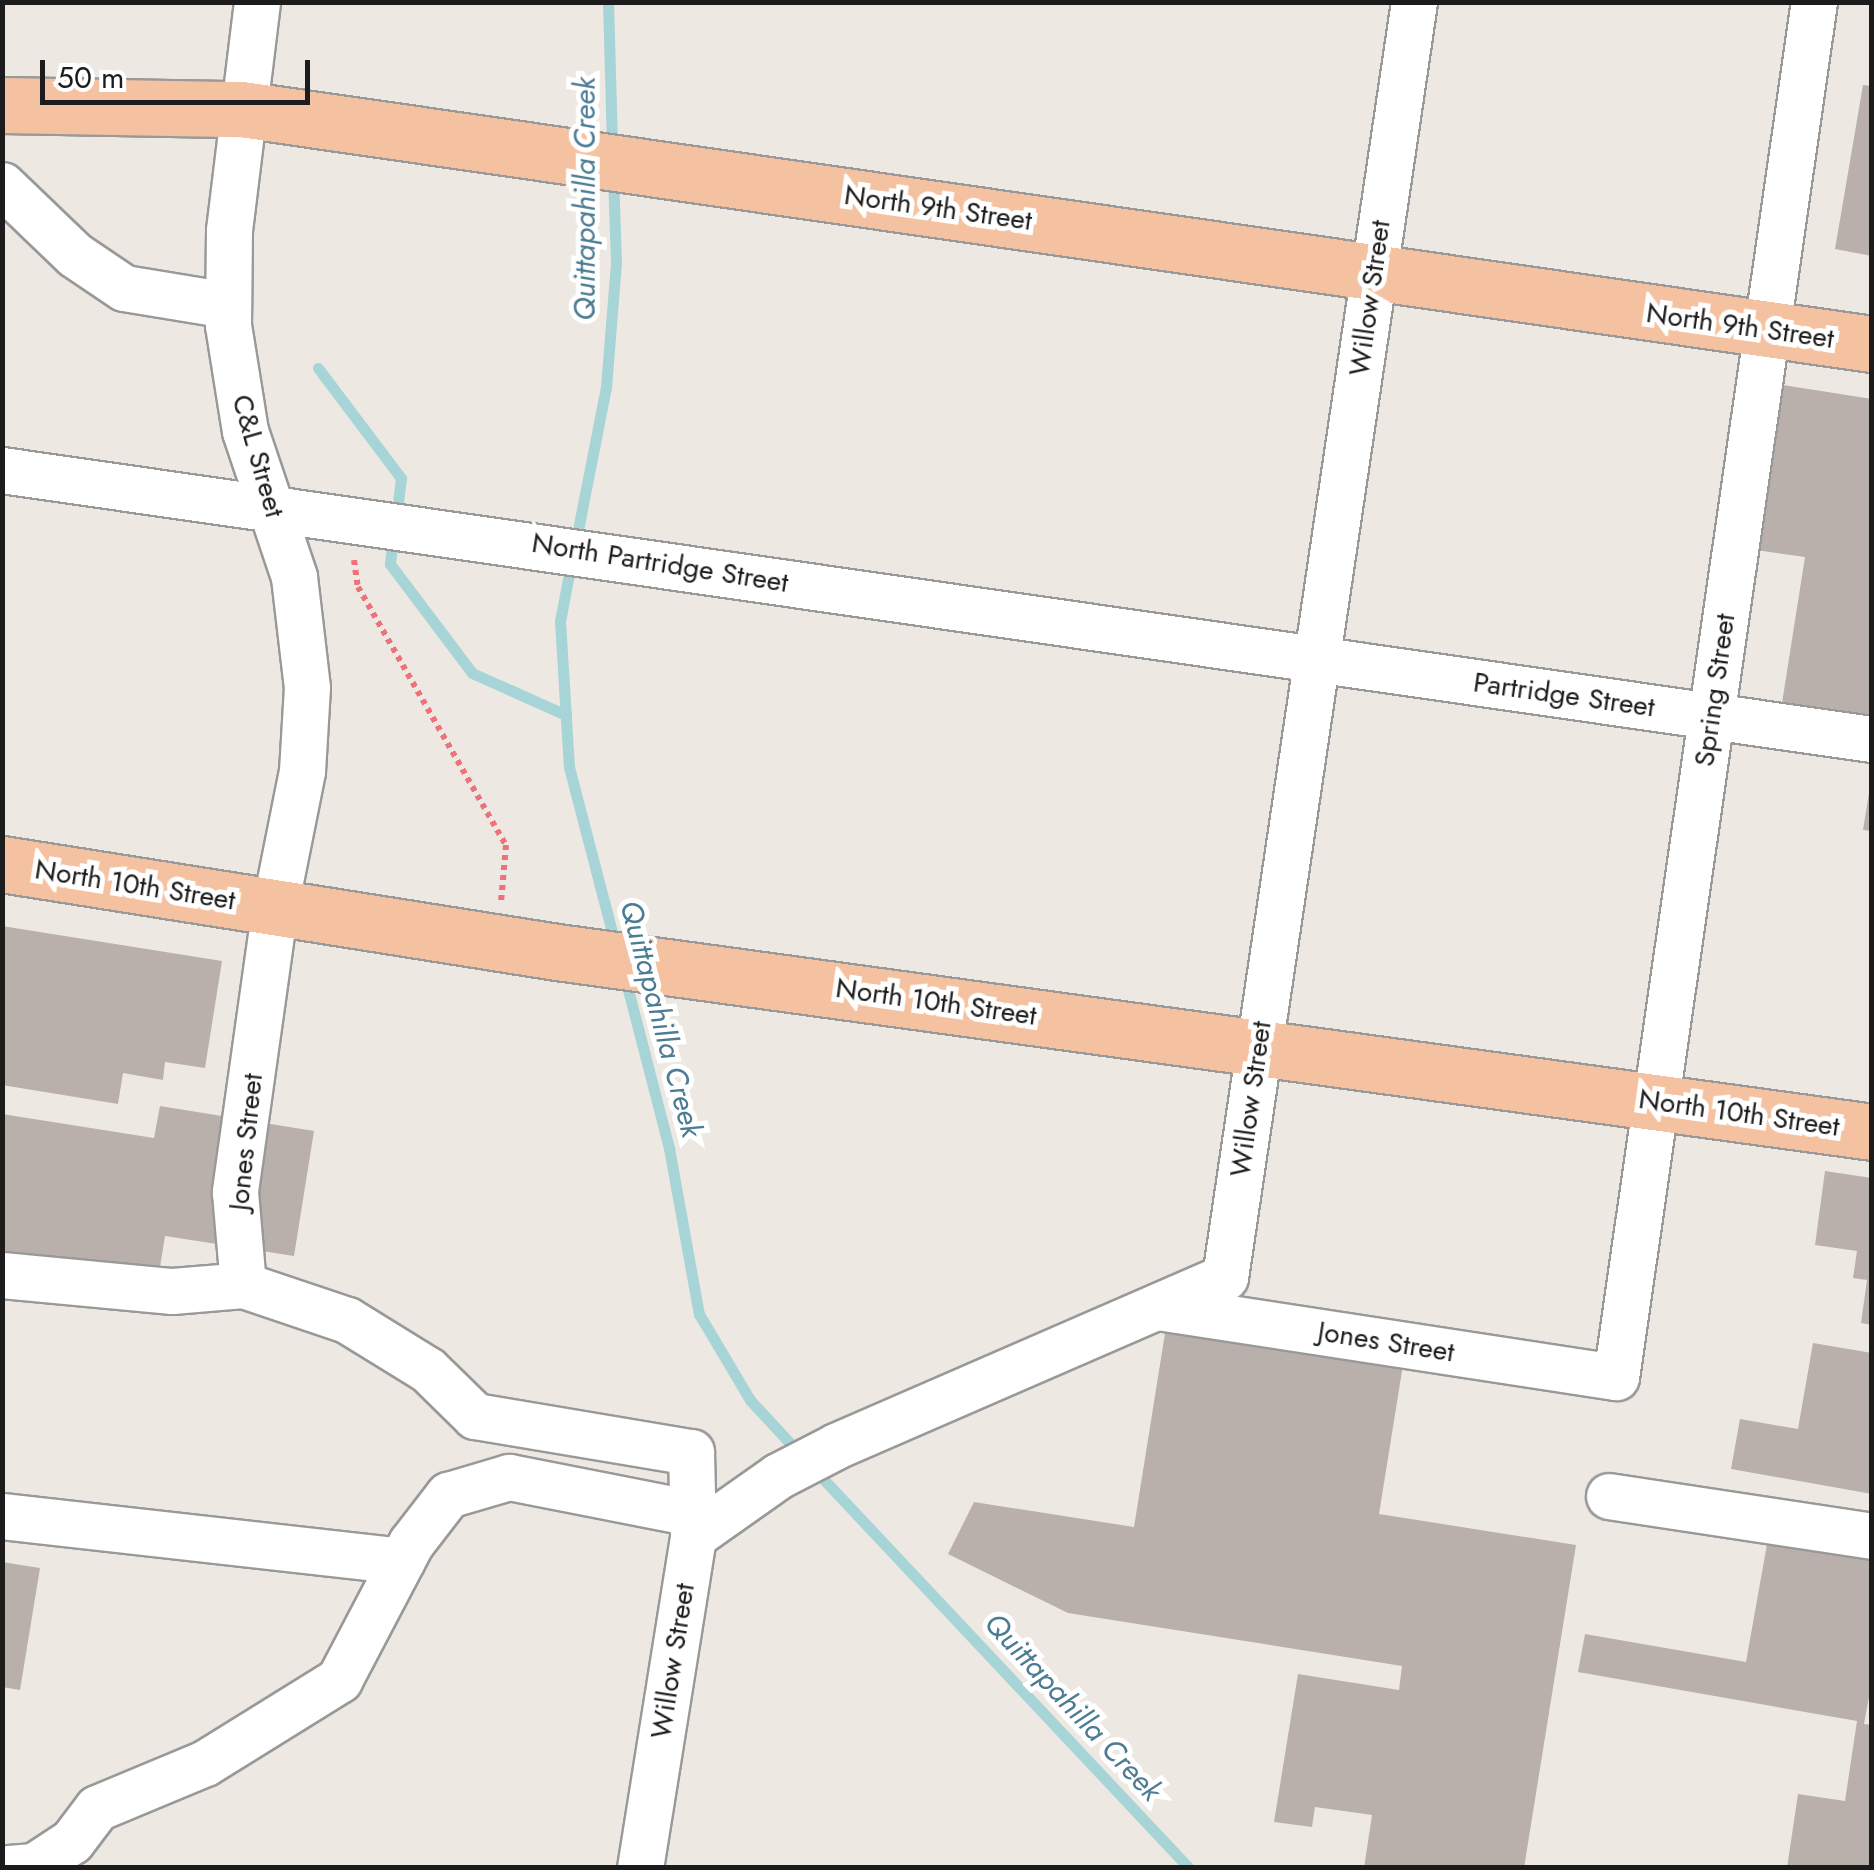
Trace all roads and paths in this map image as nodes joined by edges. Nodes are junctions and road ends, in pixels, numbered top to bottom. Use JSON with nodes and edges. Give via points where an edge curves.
{"nodes":[{"id":1,"x":258,"y":2,"type":"edge"},
{"id":2,"x":1414,"y":2,"type":"edge"},
{"id":3,"x":1814,"y":2,"type":"edge"},
{"id":4,"x":2,"y":105,"type":"edge"},
{"id":5,"x":241,"y":109,"type":"junction"},
{"id":6,"x":2,"y":185,"type":"edge"},
{"id":7,"x":1374,"y":273,"type":"junction"},
{"id":8,"x":228,"y":305,"type":"junction"},
{"id":9,"x":1763,"y":330,"type":"junction"},
{"id":10,"x":1872,"y":344,"type":"edge"},
{"id":11,"x":2,"y":470,"type":"edge"},
{"id":12,"x":272,"y":504,"type":"junction"},
{"id":13,"x":348,"y":515,"type":"junction"},
{"id":14,"x":1317,"y":660,"type":"junction"},
{"id":15,"x":1712,"y":716,"type":"junction"},
{"id":16,"x":1872,"y":739,"type":"edge"},
{"id":17,"x":2,"y":864,"type":"edge"},
{"id":18,"x":275,"y":906,"type":"junction"},
{"id":19,"x":497,"y":943,"type":"junction"},
{"id":20,"x":1259,"y":1045,"type":"junction"},
{"id":21,"x":1658,"y":1101,"type":"junction"},
{"id":22,"x":1872,"y":1132,"type":"edge"},
{"id":23,"x":2,"y":1275,"type":"edge"},
{"id":24,"x":242,"y":1285,"type":"junction"},
{"id":25,"x":1156,"y":1306,"type":"junction"},
{"id":26,"x":1616,"y":1377,"type":"joint"},
{"id":27,"x":1609,"y":1496,"type":"dead end"},
{"id":28,"x":2,"y":1516,"type":"edge"},
{"id":29,"x":692,"y":1525,"type":"junction"},
{"id":30,"x":1872,"y":1536,"type":"edge"},
{"id":31,"x":401,"y":1561,"type":"junction"},
{"id":32,"x":9,"y":1868,"type":"edge"},
{"id":33,"x":640,"y":1868,"type":"edge"}],
"edges":[{"from":1,"to":5,"type":"street","name":"C&L Street"},
{"from":2,"to":7,"type":"street","name":"Willow Street"},
{"from":3,"to":9,"type":"street","name":"Spring Street"},
{"from":4,"to":5,"type":"main road","name":"North 9th Street"},
{"from":5,"to":7,"type":"main road","name":"North 9th Street"},
{"from":5,"to":8,"type":"street","name":"C&L Street"},
{"from":6,"to":8,"type":"street","via":[[75,255],[124,288]]},
{"from":7,"to":9,"type":"main road","name":"North 9th Street"},
{"from":7,"to":14,"type":"street","name":"Willow Street"},
{"from":8,"to":12,"type":"street","name":"C&L Street","via":[[245,431]]},
{"from":9,"to":10,"type":"main road","name":"North 9th Street"},
{"from":9,"to":15,"type":"street","name":"Spring Street"},
{"from":11,"to":12,"type":"street","name":"North Partridge Street"},
{"from":12,"to":13,"type":"street","name":"North Partridge Street"},
{"from":12,"to":18,"type":"street","name":"C&L Street","via":[[294,577],[307,687],[302,771]]},
{"from":13,"to":14,"type":"street","name":"North Partridge Street"},
{"from":13,"to":19,"type":"path","via":[[358,587],[506,845]]},
{"from":14,"to":15,"type":"street","name":"Partridge Street"},
{"from":14,"to":20,"type":"street","name":"Willow Street"},
{"from":15,"to":16,"type":"street","name":"Partridge Street"},
{"from":15,"to":21,"type":"street","name":"Spring Street"},
{"from":17,"to":18,"type":"main road","name":"North 10th Street"},
{"from":18,"to":19,"type":"main road","name":"North 10th Street"},
{"from":18,"to":24,"type":"street","name":"Jones Street","via":[[236,1192]]},
{"from":19,"to":20,"type":"main road","name":"North 10th Street"},
{"from":20,"to":21,"type":"main road","name":"North 10th Street"},
{"from":20,"to":25,"type":"street","name":"Willow Street","via":[[1224,1277]]},
{"from":21,"to":22,"type":"main road","name":"North 10th Street"},
{"from":21,"to":26,"type":"street","name":"Spring Street"},
{"from":23,"to":24,"type":"street","via":[[172,1291]]},
{"from":24,"to":29,"type":"street","via":[[346,1320],[428,1370],[474,1416],[691,1452]]},
{"from":25,"to":26,"type":"street","name":"Jones Street"},
{"from":25,"to":29,"type":"street","name":"Willow Street","via":[[836,1446]]},
{"from":27,"to":30,"type":"street"},
{"from":28,"to":31,"type":"street"},
{"from":29,"to":31,"type":"street","via":[[509,1478],[448,1495]]},
{"from":29,"to":33,"type":"street","name":"Willow Street"},
{"from":31,"to":32,"type":"street","via":[[339,1680],[205,1763],[98,1808],[72,1840],[34,1866]]}]}
